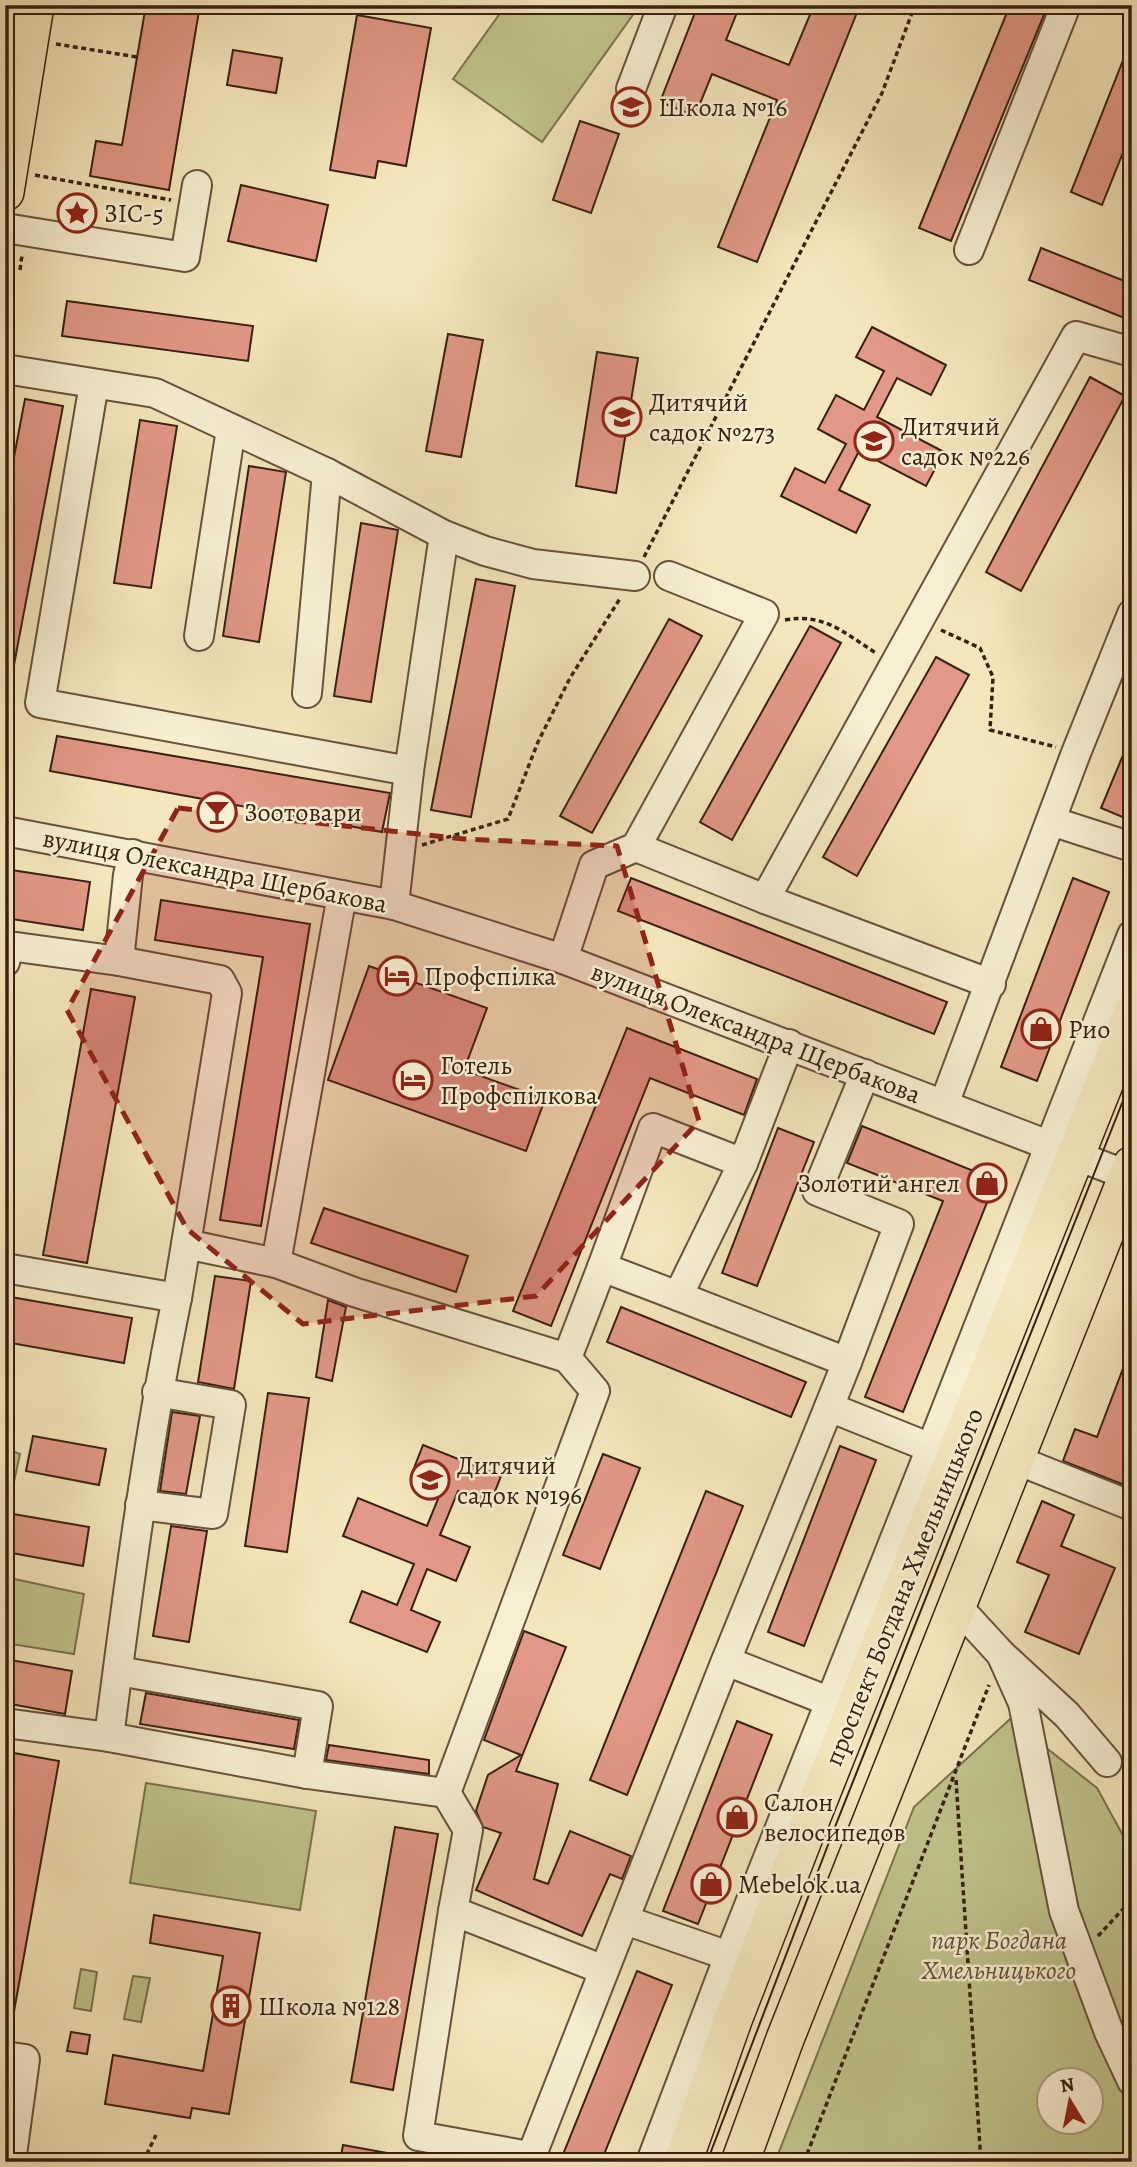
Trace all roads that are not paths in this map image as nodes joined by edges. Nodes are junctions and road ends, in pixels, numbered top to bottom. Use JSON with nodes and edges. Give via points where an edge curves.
{"nodes":[{"id":1,"x":35,"y":5,"type":"edge"},
{"id":2,"x":663,"y":5,"type":"edge"},
{"id":3,"x":1066,"y":5,"type":"edge"},
{"id":4,"x":631,"y":89,"type":"dead end"},
{"id":5,"x":20,"y":184,"type":"edge"},
{"id":6,"x":187,"y":188,"type":"road end"},
{"id":7,"x":5,"y":228,"type":"edge"},
{"id":8,"x":969,"y":250,"type":"dead end"},
{"id":9,"x":1132,"y":352,"type":"edge"},
{"id":10,"x":5,"y":369,"type":"edge"},
{"id":11,"x":94,"y":384,"type":"junction"},
{"id":12,"x":232,"y":429,"type":"junction"},
{"id":13,"x":327,"y":473,"type":"junction"},
{"id":14,"x":444,"y":535,"type":"junction"},
{"id":15,"x":635,"y":576,"type":"road end"},
{"id":16,"x":669,"y":576,"type":"dead end"},
{"id":17,"x":1132,"y":614,"type":"edge"},
{"id":18,"x":199,"y":636,"type":"dead end"},
{"id":19,"x":307,"y":693,"type":"dead end"},
{"id":20,"x":409,"y":771,"type":"junction"},
{"id":21,"x":1051,"y":821,"type":"junction"},
{"id":22,"x":5,"y":831,"type":"edge"},
{"id":23,"x":636,"y":847,"type":"junction"},
{"id":24,"x":1132,"y":847,"type":"edge"},
{"id":25,"x":133,"y":854,"type":"junction"},
{"id":26,"x":342,"y":895,"type":"junction"},
{"id":27,"x":765,"y":899,"type":"junction"},
{"id":28,"x":394,"y":905,"type":"junction"},
{"id":29,"x":1132,"y":935,"type":"edge"},
{"id":30,"x":564,"y":959,"type":"junction"},
{"id":31,"x":119,"y":961,"type":"junction"},
{"id":32,"x":5,"y":962,"type":"edge"},
{"id":33,"x":991,"y":984,"type":"junction"},
{"id":34,"x":1132,"y":1014,"type":"edge"},
{"id":35,"x":789,"y":1044,"type":"junction"},
{"id":36,"x":865,"y":1074,"type":"junction"},
{"id":37,"x":944,"y":1104,"type":"junction"},
{"id":38,"x":1063,"y":1151,"type":"junction"},
{"id":39,"x":743,"y":1163,"type":"junction"},
{"id":40,"x":1130,"y":1173,"type":"edge"},
{"id":41,"x":186,"y":1244,"type":"junction"},
{"id":42,"x":276,"y":1264,"type":"junction"},
{"id":43,"x":602,"y":1267,"type":"junction"},
{"id":44,"x":5,"y":1268,"type":"edge"},
{"id":45,"x":678,"y":1296,"type":"junction"},
{"id":46,"x":177,"y":1298,"type":"junction"},
{"id":47,"x":567,"y":1358,"type":"junction"},
{"id":48,"x":847,"y":1362,"type":"junction"},
{"id":49,"x":157,"y":1392,"type":"junction"},
{"id":50,"x":829,"y":1407,"type":"junction"},
{"id":51,"x":931,"y":1448,"type":"junction"},
{"id":52,"x":1014,"y":1459,"type":"junction"},
{"id":53,"x":140,"y":1505,"type":"junction"},
{"id":54,"x":1132,"y":1506,"type":"edge"},
{"id":55,"x":898,"y":1566,"type":"junction"},
{"id":56,"x":956,"y":1605,"type":"junction"},
{"id":57,"x":1001,"y":1654,"type":"junction"},
{"id":58,"x":726,"y":1661,"type":"junction"},
{"id":59,"x":124,"y":1672,"type":"dead end"},
{"id":60,"x":831,"y":1702,"type":"junction"},
{"id":61,"x":5,"y":1723,"type":"edge"},
{"id":62,"x":109,"y":1737,"type":"junction"},
{"id":63,"x":1107,"y":1762,"type":"dead end"},
{"id":64,"x":307,"y":1774,"type":"junction"},
{"id":65,"x":446,"y":1793,"type":"junction"},
{"id":66,"x":798,"y":1819,"type":"junction"},
{"id":67,"x":453,"y":1911,"type":"junction"},
{"id":68,"x":625,"y":1920,"type":"junction"},
{"id":69,"x":729,"y":1956,"type":"junction"},
{"id":70,"x":604,"y":1970,"type":"junction"},
{"id":71,"x":5,"y":2056,"type":"edge"},
{"id":72,"x":1132,"y":2081,"type":"edge"},
{"id":73,"x":529,"y":2159,"type":"edge"},
{"id":74,"x":11,"y":2162,"type":"edge"},
{"id":75,"x":651,"y":2162,"type":"edge"},
{"id":76,"x":682,"y":2162,"type":"edge"},
{"id":77,"x":740,"y":2162,"type":"edge"}],
"edges":[{"from":1,"to":5,"type":"main road"},
{"from":2,"to":4,"type":"street"},
{"from":3,"to":8,"type":"street"},
{"from":6,"to":7,"type":"street","via":[[185,257]]},
{"from":9,"to":27,"type":"street","via":[[1076,336]]},
{"from":10,"to":11,"type":"street"},
{"from":11,"to":12,"type":"street","via":[[155,393]]},
{"from":11,"to":20,"type":"street","via":[[40,703]]},
{"from":12,"to":13,"type":"street"},
{"from":12,"to":18,"type":"street"},
{"from":13,"to":14,"type":"street"},
{"from":13,"to":19,"type":"street"},
{"from":14,"to":15,"type":"street","via":[[533,564]]},
{"from":14,"to":20,"type":"street"},
{"from":16,"to":23,"type":"street","via":[[764,614]]},
{"from":17,"to":21,"type":"street"},
{"from":20,"to":28,"type":"street"},
{"from":21,"to":24,"type":"street"},
{"from":21,"to":33,"type":"street"},
{"from":22,"to":25,"type":"street","name":"вулиця Олександра Щербакова"},
{"from":23,"to":27,"type":"street"},
{"from":23,"to":30,"type":"street","via":[[594,865]]},
{"from":25,"to":26,"type":"street","name":"вулиця Олександра Щербакова"},
{"from":25,"to":31,"type":"street"},
{"from":26,"to":28,"type":"street","name":"вулиця Олександра Щербакова"},
{"from":26,"to":42,"type":"street"},
{"from":27,"to":33,"type":"street"},
{"from":28,"to":30,"type":"street","name":"вулиця Олександра Щербакова"},
{"from":29,"to":38,"type":"street"},
{"from":30,"to":35,"type":"street","name":"вулиця Олександра Щербакова"},
{"from":31,"to":32,"type":"street","via":[[9,946]]},
{"from":31,"to":41,"type":"street","via":[[220,979],[227,993]]},
{"from":33,"to":37,"type":"street"},
{"from":34,"to":38,"type":"main road","name":"проспект Богдана Хмельницького"},
{"from":35,"to":36,"type":"street","name":"вулиця Олександра Щербакова"},
{"from":35,"to":39,"type":"street"},
{"from":36,"to":37,"type":"street","name":"вулиця Олександра Щербакова"},
{"from":36,"to":48,"type":"street","via":[[817,1191],[899,1224]]},
{"from":37,"to":38,"type":"street","name":"вулиця Олександра Щербакова"},
{"from":38,"to":40,"type":"street","name":"вулиця Олександра Щербакова"},
{"from":38,"to":51,"type":"street"},
{"from":38,"to":55,"type":"main road","name":"проспект Богдана Хмельницького"},
{"from":39,"to":43,"type":"street","via":[[653,1128]]},
{"from":39,"to":45,"type":"street"},
{"from":40,"to":52,"type":"main road","name":"проспект Богдана Хмельницького"},
{"from":41,"to":42,"type":"street"},
{"from":41,"to":46,"type":"street"},
{"from":42,"to":47,"type":"street"},
{"from":43,"to":45,"type":"street"},
{"from":43,"to":47,"type":"street"},
{"from":44,"to":46,"type":"street"},
{"from":45,"to":48,"type":"street"},
{"from":46,"to":49,"type":"street"},
{"from":47,"to":65,"type":"street","via":[[595,1391]]},
{"from":48,"to":50,"type":"street"},
{"from":49,"to":53,"type":"street"},
{"from":49,"to":53,"type":"street","via":[[231,1405],[229,1419],[214,1514]]},
{"from":50,"to":51,"type":"street"},
{"from":50,"to":58,"type":"street"},
{"from":51,"to":55,"type":"street"},
{"from":52,"to":54,"type":"street"},
{"from":52,"to":56,"type":"main road","name":"проспект Богдана Хмельницького"},
{"from":53,"to":62,"type":"street"},
{"from":55,"to":60,"type":"street"},
{"from":55,"to":66,"type":"main road","name":"проспект Богдана Хмельницького"},
{"from":56,"to":57,"type":"street"},
{"from":56,"to":77,"type":"main road","name":"проспект Богдана Хмельницького"},
{"from":57,"to":63,"type":"street","via":[[1067,1715]]},
{"from":57,"to":72,"type":"street","via":[[1023,1703],[1064,1912]]},
{"from":58,"to":60,"type":"street"},
{"from":58,"to":68,"type":"street"},
{"from":59,"to":64,"type":"street","via":[[318,1706]]},
{"from":60,"to":66,"type":"street"},
{"from":61,"to":62,"type":"street"},
{"from":62,"to":64,"type":"street"},
{"from":64,"to":65,"type":"street"},
{"from":65,"to":67,"type":"street","via":[[468,1829]]},
{"from":66,"to":69,"type":"street"},
{"from":66,"to":76,"type":"main road","name":"проспект Богдана Хмельницького"},
{"from":67,"to":70,"type":"street"},
{"from":67,"to":73,"type":"street","via":[[418,2136]]},
{"from":68,"to":69,"type":"street"},
{"from":68,"to":70,"type":"street"},
{"from":69,"to":75,"type":"street"},
{"from":70,"to":73,"type":"street"},
{"from":71,"to":74,"type":"street","via":[[24,2059]]}]}
